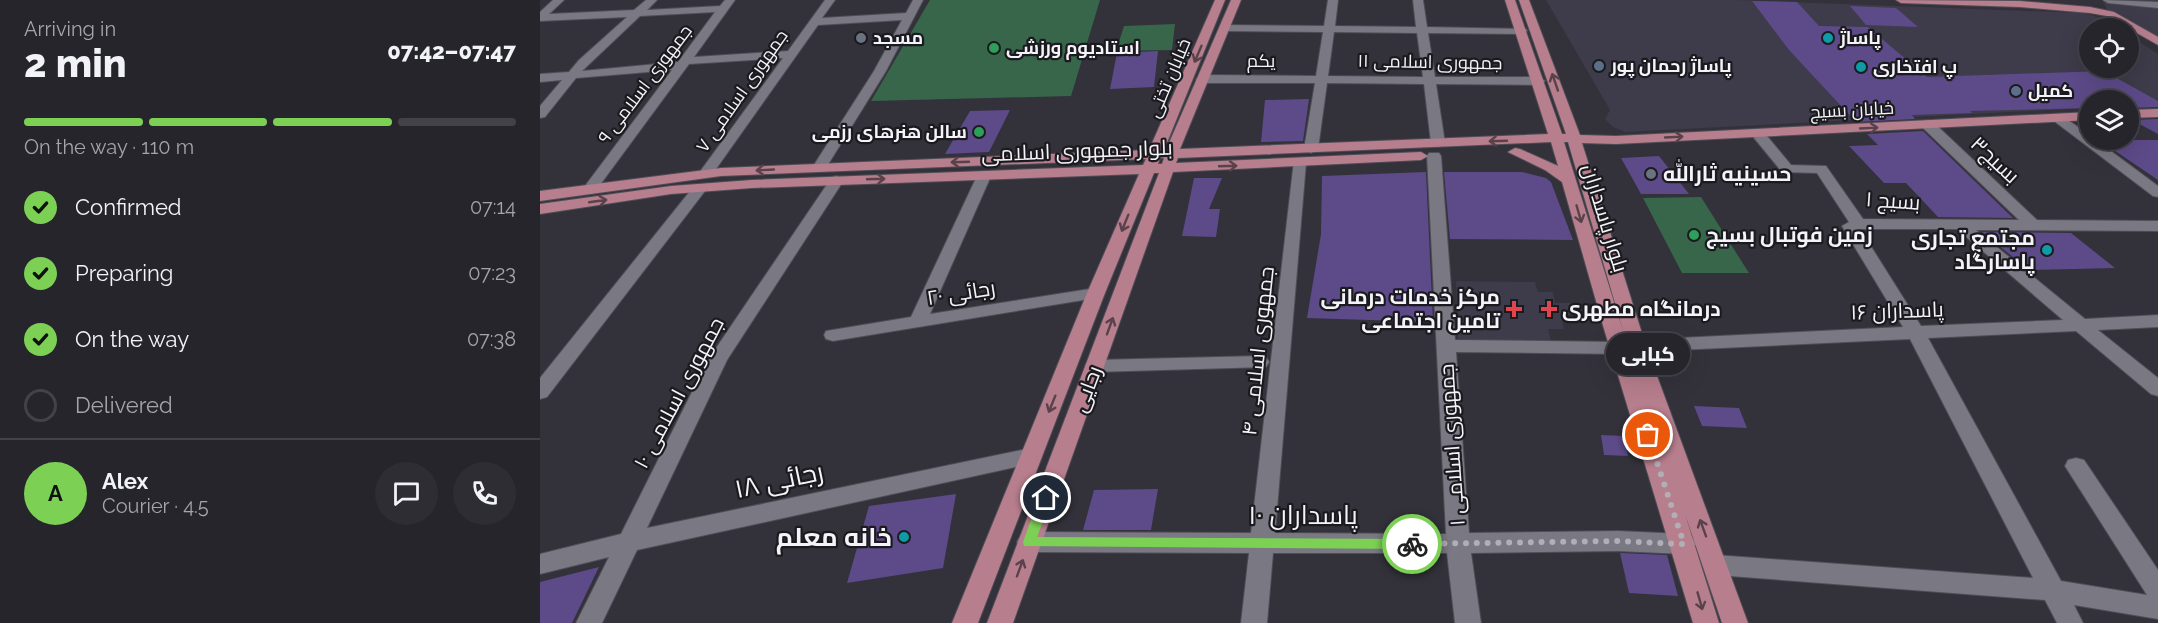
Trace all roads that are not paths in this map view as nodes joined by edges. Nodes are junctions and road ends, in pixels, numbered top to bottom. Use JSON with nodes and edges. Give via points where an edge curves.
{"nodes":[{"id":1,"x":559,"y":0,"type":"edge"},
{"id":2,"x":652,"y":0,"type":"edge"},
{"id":3,"x":830,"y":0,"type":"edge"},
{"id":4,"x":918,"y":0,"type":"edge"},
{"id":5,"x":1220,"y":0,"type":"edge"},
{"id":6,"x":1236,"y":0,"type":"edge"},
{"id":7,"x":1333,"y":0,"type":"edge"},
{"id":8,"x":1418,"y":0,"type":"edge"},
{"id":9,"x":1510,"y":0,"type":"edge"},
{"id":10,"x":1524,"y":0,"type":"edge"},
{"id":11,"x":1901,"y":0,"type":"edge"},
{"id":12,"x":2034,"y":0,"type":"edge"},
{"id":13,"x":2102,"y":0,"type":"edge"},
{"id":14,"x":2108,"y":0,"type":"edge"},
{"id":15,"x":1933,"y":1,"type":"edge"},
{"id":16,"x":727,"y":4,"type":"edge"},
{"id":17,"x":2020,"y":4,"type":"junction"},
{"id":18,"x":2158,"y":5,"type":"edge"},
{"id":19,"x":2110,"y":14,"type":"junction"},
{"id":20,"x":636,"y":15,"type":"junction"},
{"id":21,"x":909,"y":16,"type":"junction"},
{"id":22,"x":540,"y":17,"type":"edge"},
{"id":23,"x":813,"y":22,"type":"junction"},
{"id":24,"x":1225,"y":28,"type":"junction"},
{"id":25,"x":1328,"y":28,"type":"junction"},
{"id":26,"x":1422,"y":30,"type":"junction"},
{"id":27,"x":1522,"y":31,"type":"junction"},
{"id":28,"x":2158,"y":42,"type":"edge"},
{"id":29,"x":790,"y":54,"type":"junction"},
{"id":30,"x":685,"y":63,"type":"junction"},
{"id":31,"x":572,"y":75,"type":"junction"},
{"id":32,"x":540,"y":78,"type":"edge"},
{"id":33,"x":1202,"y":79,"type":"junction"},
{"id":34,"x":1321,"y":79,"type":"junction"},
{"id":35,"x":1430,"y":80,"type":"junction"},
{"id":36,"x":1539,"y":81,"type":"junction"},
{"id":37,"x":2158,"y":113,"type":"edge"},
{"id":38,"x":540,"y":114,"type":"edge"},
{"id":39,"x":2139,"y":114,"type":"edge"},
{"id":40,"x":2079,"y":117,"type":"edge"},
{"id":41,"x":2059,"y":118,"type":"junction"},
{"id":42,"x":1927,"y":124,"type":"junction"},
{"id":43,"x":1757,"y":133,"type":"junction"},
{"id":44,"x":1616,"y":140,"type":"junction"},
{"id":45,"x":1567,"y":144,"type":"junction"},
{"id":46,"x":1599,"y":144,"type":"junction"},
{"id":47,"x":1436,"y":150,"type":"junction"},
{"id":48,"x":1515,"y":152,"type":"junction"},
{"id":49,"x":1163,"y":154,"type":"junction"},
{"id":50,"x":1305,"y":156,"type":"junction"},
{"id":51,"x":1197,"y":160,"type":"junction"},
{"id":52,"x":819,"y":168,"type":"junction"},
{"id":53,"x":1085,"y":172,"type":"junction"},
{"id":54,"x":984,"y":176,"type":"junction"},
{"id":55,"x":1576,"y":179,"type":"junction"},
{"id":56,"x":2158,"y":179,"type":"edge"},
{"id":57,"x":837,"y":180,"type":"junction"},
{"id":58,"x":2140,"y":180,"type":"junction"},
{"id":59,"x":703,"y":181,"type":"junction"},
{"id":60,"x":589,"y":190,"type":"junction"},
{"id":61,"x":1160,"y":192,"type":"junction"},
{"id":62,"x":2158,"y":193,"type":"edge"},
{"id":63,"x":1136,"y":194,"type":"junction"},
{"id":64,"x":541,"y":207,"type":"edge"},
{"id":65,"x":1858,"y":224,"type":"junction"},
{"id":66,"x":1961,"y":225,"type":"junction"},
{"id":67,"x":2034,"y":226,"type":"junction"},
{"id":68,"x":2158,"y":226,"type":"edge"},
{"id":69,"x":1096,"y":294,"type":"junction"},
{"id":70,"x":2158,"y":321,"type":"edge"},
{"id":71,"x":917,"y":323,"type":"junction"},
{"id":72,"x":2084,"y":326,"type":"junction"},
{"id":73,"x":1916,"y":333,"type":"junction"},
{"id":74,"x":833,"y":335,"type":"dead end"},
{"id":75,"x":1446,"y":346,"type":"junction"},
{"id":76,"x":1629,"y":347,"type":"junction"},
{"id":77,"x":1259,"y":362,"type":"dead end"},
{"id":78,"x":1095,"y":366,"type":"junction"},
{"id":79,"x":2158,"y":389,"type":"edge"},
{"id":80,"x":540,"y":392,"type":"edge"},
{"id":81,"x":1031,"y":456,"type":"junction"},
{"id":82,"x":2076,"y":466,"type":"dead end"},
{"id":83,"x":628,"y":542,"type":"junction"},
{"id":84,"x":1029,"y":542,"type":"junction"},
{"id":85,"x":1262,"y":543,"type":"junction"},
{"id":86,"x":1458,"y":543,"type":"junction"},
{"id":87,"x":1684,"y":544,"type":"junction"},
{"id":88,"x":540,"y":564,"type":"edge"},
{"id":89,"x":1716,"y":565,"type":"junction"},
{"id":90,"x":2051,"y":590,"type":"junction"},
{"id":91,"x":2158,"y":591,"type":"edge"},
{"id":92,"x":2158,"y":608,"type":"edge"},
{"id":93,"x":589,"y":623,"type":"edge"},
{"id":94,"x":965,"y":623,"type":"edge"},
{"id":95,"x":1000,"y":623,"type":"edge"},
{"id":96,"x":1254,"y":623,"type":"edge"},
{"id":97,"x":1468,"y":623,"type":"edge"},
{"id":98,"x":1706,"y":623,"type":"edge"},
{"id":99,"x":1735,"y":623,"type":"edge"},
{"id":100,"x":2070,"y":623,"type":"edge"}],
"edges":[{"from":1,"to":22,"type":"street"},
{"from":2,"to":20,"type":"street"},
{"from":3,"to":23,"type":"street","name":"جمهوری اسلامی ۷"},
{"from":4,"to":21,"type":"street"},
{"from":5,"to":49,"type":"main road","name":"خیابان تختی","one_way":true},
{"from":6,"to":24,"type":"main road","name":"خیابان تختی"},
{"from":7,"to":25,"type":"street"},
{"from":8,"to":26,"type":"street"},
{"from":9,"to":27,"type":"main road"},
{"from":45,"to":10,"type":"main road","name":"بلوار پاسداران","one_way":true},
{"from":11,"to":15,"type":"main road"},
{"from":12,"to":17,"type":"main road"},
{"from":13,"to":19,"type":"main road"},
{"from":14,"to":18,"type":"street"},
{"from":15,"to":17,"type":"main road"},
{"from":16,"to":20,"type":"street"},
{"from":16,"to":30,"type":"street","name":"جمهوری اسلامی ۹"},
{"from":17,"to":19,"type":"main road"},
{"from":19,"to":28,"type":"main road"},
{"from":20,"to":22,"type":"street"},
{"from":20,"to":31,"type":"street"},
{"from":21,"to":23,"type":"street"},
{"from":21,"to":52,"type":"street","via":[[880,71]]},
{"from":23,"to":29,"type":"street","name":"جمهوری اسلامی ۷"},
{"from":24,"to":25,"type":"street"},
{"from":24,"to":33,"type":"main road","name":"خیابان تختی"},
{"from":25,"to":26,"type":"street"},
{"from":25,"to":34,"type":"street"},
{"from":26,"to":27,"type":"street"},
{"from":26,"to":35,"type":"street"},
{"from":27,"to":36,"type":"main road"},
{"from":29,"to":30,"type":"street"},
{"from":29,"to":59,"type":"street","name":"جمهوری اسلامی ۷"},
{"from":30,"to":31,"type":"street"},
{"from":30,"to":60,"type":"street","name":"جمهوری اسلامی ۹"},
{"from":31,"to":32,"type":"street"},
{"from":31,"to":38,"type":"street"},
{"from":33,"to":34,"type":"street","name":"یکم"},
{"from":33,"to":49,"type":"main road","name":"خیابان تختی"},
{"from":34,"to":35,"type":"street","name":"جمهوری اسلامی ۱۱"},
{"from":34,"to":50,"type":"street","name":"جمهوری اسلامی ۴"},
{"from":35,"to":36,"type":"street","name":"جمهوری اسلامی ۱۱"},
{"from":35,"to":47,"type":"street"},
{"from":36,"to":45,"type":"main road"},
{"from":37,"to":39,"type":"main road"},
{"from":40,"to":41,"type":"main road","name":"خیابان بسیج"},
{"from":41,"to":42,"type":"main road","name":"خیابان بسیج"},
{"from":41,"to":58,"type":"street"},
{"from":43,"to":42,"type":"main road","name":"خیابان بسیج","one_way":true},
{"from":42,"to":67,"type":"street","name":"بسیج۳"},
{"from":44,"to":43,"type":"main road","name":"خیابان بسیج","one_way":true},
{"from":43,"to":65,"type":"street","name":"بسیج ۱","via":[[1787,170],[1821,169]]},
{"from":44,"to":45,"type":"main road"},
{"from":44,"to":46,"type":"main road","name":"بلوار جمهوری اسلامی"},
{"from":45,"to":46,"type":"main road","name":"بلوار جمهوری اسلامی"},
{"from":45,"to":47,"type":"main road","name":"بلوار جمهوری اسلامی","one_way":true},
{"from":45,"to":48,"type":"main road","name":"بلوار جمهوری اسلامی"},
{"from":45,"to":55,"type":"main road"},
{"from":46,"to":55,"type":"main road"},
{"from":47,"to":48,"type":"main road","name":"بلوار جمهوری اسلامی"},
{"from":47,"to":50,"type":"main road","name":"بلوار جمهوری اسلامی"},
{"from":47,"to":75,"type":"street","name":"جمهوری اسلامی ۱"},
{"from":48,"to":55,"type":"main road"},
{"from":49,"to":51,"type":"main road","name":"بلوار جمهوری اسلامی"},
{"from":49,"to":51,"type":"main road","via":[[1183,146]]},
{"from":49,"to":52,"type":"main road","name":"بلوار جمهوری اسلامی","one_way":true},
{"from":49,"to":53,"type":"main road","name":"بلوار جمهوری اسلامی"},
{"from":49,"to":61,"type":"main road","name":"رجایی"},
{"from":49,"to":63,"type":"main road","name":"رجایی"},
{"from":50,"to":51,"type":"main road","name":"بلوار جمهوری اسلامی"},
{"from":50,"to":85,"type":"street","name":"جمهوری اسلامی ۴"},
{"from":51,"to":61,"type":"main road"},
{"from":52,"to":59,"type":"main road","name":"بلوار جمهوری اسلامی","one_way":true},
{"from":53,"to":54,"type":"main road","name":"بلوار جمهوری اسلامی"},
{"from":53,"to":63,"type":"main road","via":[[1114,179]]},
{"from":57,"to":54,"type":"main road","name":"بلوار جمهوری اسلامی","one_way":true},
{"from":54,"to":71,"type":"street"},
{"from":55,"to":76,"type":"main road"},
{"from":56,"to":58,"type":"street"},
{"from":57,"to":59,"type":"main road","name":"بلوار جمهوری اسلامی"},
{"from":57,"to":83,"type":"street","name":"جمهوری اسلامی ۱۰","via":[[718,360]]},
{"from":58,"to":62,"type":"street"},
{"from":59,"to":60,"type":"main road","name":"بلوار جمهوری اسلامی"},
{"from":64,"to":59,"type":"main road","name":"بلوار جمهوری اسلامی","one_way":true},
{"from":59,"to":80,"type":"street","name":"جمهوری اسلامی ۷"},
{"from":60,"to":64,"type":"main road","name":"بلوار جمهوری اسلامی"},
{"from":78,"to":61,"type":"main road","name":"رجایی","one_way":true},
{"from":63,"to":69,"type":"main road","name":"رجایی","one_way":true},
{"from":65,"to":66,"type":"street","name":"بسیج ۱"},
{"from":65,"to":73,"type":"street","via":[[1850,226]]},
{"from":66,"to":67,"type":"street","name":"بسیج ۱"},
{"from":66,"to":72,"type":"street"},
{"from":67,"to":68,"type":"street","name":"بسیج ۱"},
{"from":69,"to":71,"type":"street","name":"رجائی ۲۰"},
{"from":69,"to":81,"type":"main road","name":"رجایی","one_way":true},
{"from":70,"to":72,"type":"street","name":"پاسداران ۱۶"},
{"from":71,"to":74,"type":"street","name":"رجائی ۲۰"},
{"from":72,"to":73,"type":"street","name":"پاسداران ۱۶"},
{"from":72,"to":79,"type":"street"},
{"from":73,"to":76,"type":"street","name":"پاسداران ۱۶"},
{"from":73,"to":90,"type":"street"},
{"from":75,"to":76,"type":"street","name":"پاسداران ۱۶"},
{"from":75,"to":86,"type":"street","name":"جمهوری اسلامی ۱"},
{"from":76,"to":87,"type":"main road"},
{"from":89,"to":76,"type":"main road","one_way":true},
{"from":77,"to":78,"type":"street"},
{"from":78,"to":84,"type":"main road","name":"رجایی"},
{"from":81,"to":83,"type":"street","name":"رجائی ۱۸"},
{"from":81,"to":94,"type":"main road","name":"رجایی"},
{"from":82,"to":91,"type":"street"},
{"from":83,"to":88,"type":"street","name":"رجائی ۱۸"},
{"from":83,"to":93,"type":"street","name":"جمهوری اسلامی ۱۰"},
{"from":84,"to":85,"type":"street","name":"پاسداران ۱۰"},
{"from":95,"to":84,"type":"main road","name":"رجایی","one_way":true},
{"from":85,"to":86,"type":"street","name":"پاسداران ۱۰"},
{"from":85,"to":96,"type":"street","name":"جمهوری اسلامی ۴"},
{"from":86,"to":87,"type":"street","name":"پاسداران ۱۰"},
{"from":86,"to":97,"type":"street","name":"جمهوری اسلامی ۱"},
{"from":87,"to":98,"type":"main road","one_way":true},
{"from":89,"to":90,"type":"street"},
{"from":89,"to":99,"type":"main road"},
{"from":90,"to":92,"type":"street"},
{"from":90,"to":100,"type":"street"}]}
